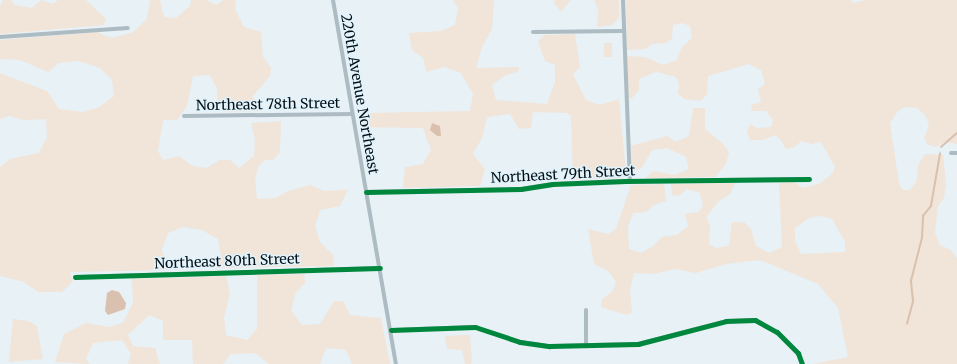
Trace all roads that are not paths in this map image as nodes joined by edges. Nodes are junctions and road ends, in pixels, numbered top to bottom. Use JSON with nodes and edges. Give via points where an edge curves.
{"nodes":[{"id":1,"x":333,"y":0,"type":"edge"},
{"id":2,"x":623,"y":0,"type":"edge"},
{"id":3,"x":128,"y":28,"type":"dead end"},
{"id":4,"x":623,"y":30,"type":"junction"},
{"id":5,"x":533,"y":32,"type":"dead end"},
{"id":6,"x":0,"y":37,"type":"edge"},
{"id":7,"x":352,"y":114,"type":"junction"},
{"id":8,"x":184,"y":116,"type":"dead end"},
{"id":9,"x":951,"y":153,"type":"dead end"},
{"id":10,"x":957,"y":153,"type":"edge"},
{"id":11,"x":809,"y":179,"type":"dead end"},
{"id":12,"x":630,"y":182,"type":"junction"},
{"id":13,"x":366,"y":192,"type":"junction"},
{"id":14,"x":380,"y":268,"type":"junction"},
{"id":15,"x":75,"y":277,"type":"dead end"},
{"id":16,"x":586,"y":310,"type":"dead end"},
{"id":17,"x":391,"y":330,"type":"junction"},
{"id":18,"x":586,"y":345,"type":"junction"},
{"id":19,"x":396,"y":364,"type":"edge"},
{"id":20,"x":802,"y":364,"type":"edge"}],
"edges":[{"from":1,"to":7,"type":"street","name":"220th Avenue Northeast"},
{"from":2,"to":4,"type":"street"},
{"from":3,"to":6,"type":"street"},
{"from":4,"to":5,"type":"street"},
{"from":4,"to":12,"type":"street"},
{"from":7,"to":8,"type":"street","name":"Northeast 78th Street"},
{"from":7,"to":13,"type":"street","name":"220th Avenue Northeast"},
{"from":9,"to":10,"type":"street"},
{"from":11,"to":12,"type":"street","name":"Northeast 79th Street"},
{"from":12,"to":13,"type":"street","name":"Northeast 79th Street","via":[[553,184],[521,189]]},
{"from":13,"to":14,"type":"street","name":"220th Avenue Northeast"},
{"from":14,"to":15,"type":"street","name":"Northeast 80th Street"},
{"from":14,"to":17,"type":"street","name":"220th Avenue Northeast"},
{"from":16,"to":18,"type":"street"},
{"from":17,"to":18,"type":"street","via":[[475,327],[520,342],[550,346]]},
{"from":17,"to":19,"type":"street","name":"220th Avenue Northeast"},
{"from":18,"to":20,"type":"street","via":[[638,344],[726,321],[755,320],[777,332],[798,353]]}]}
